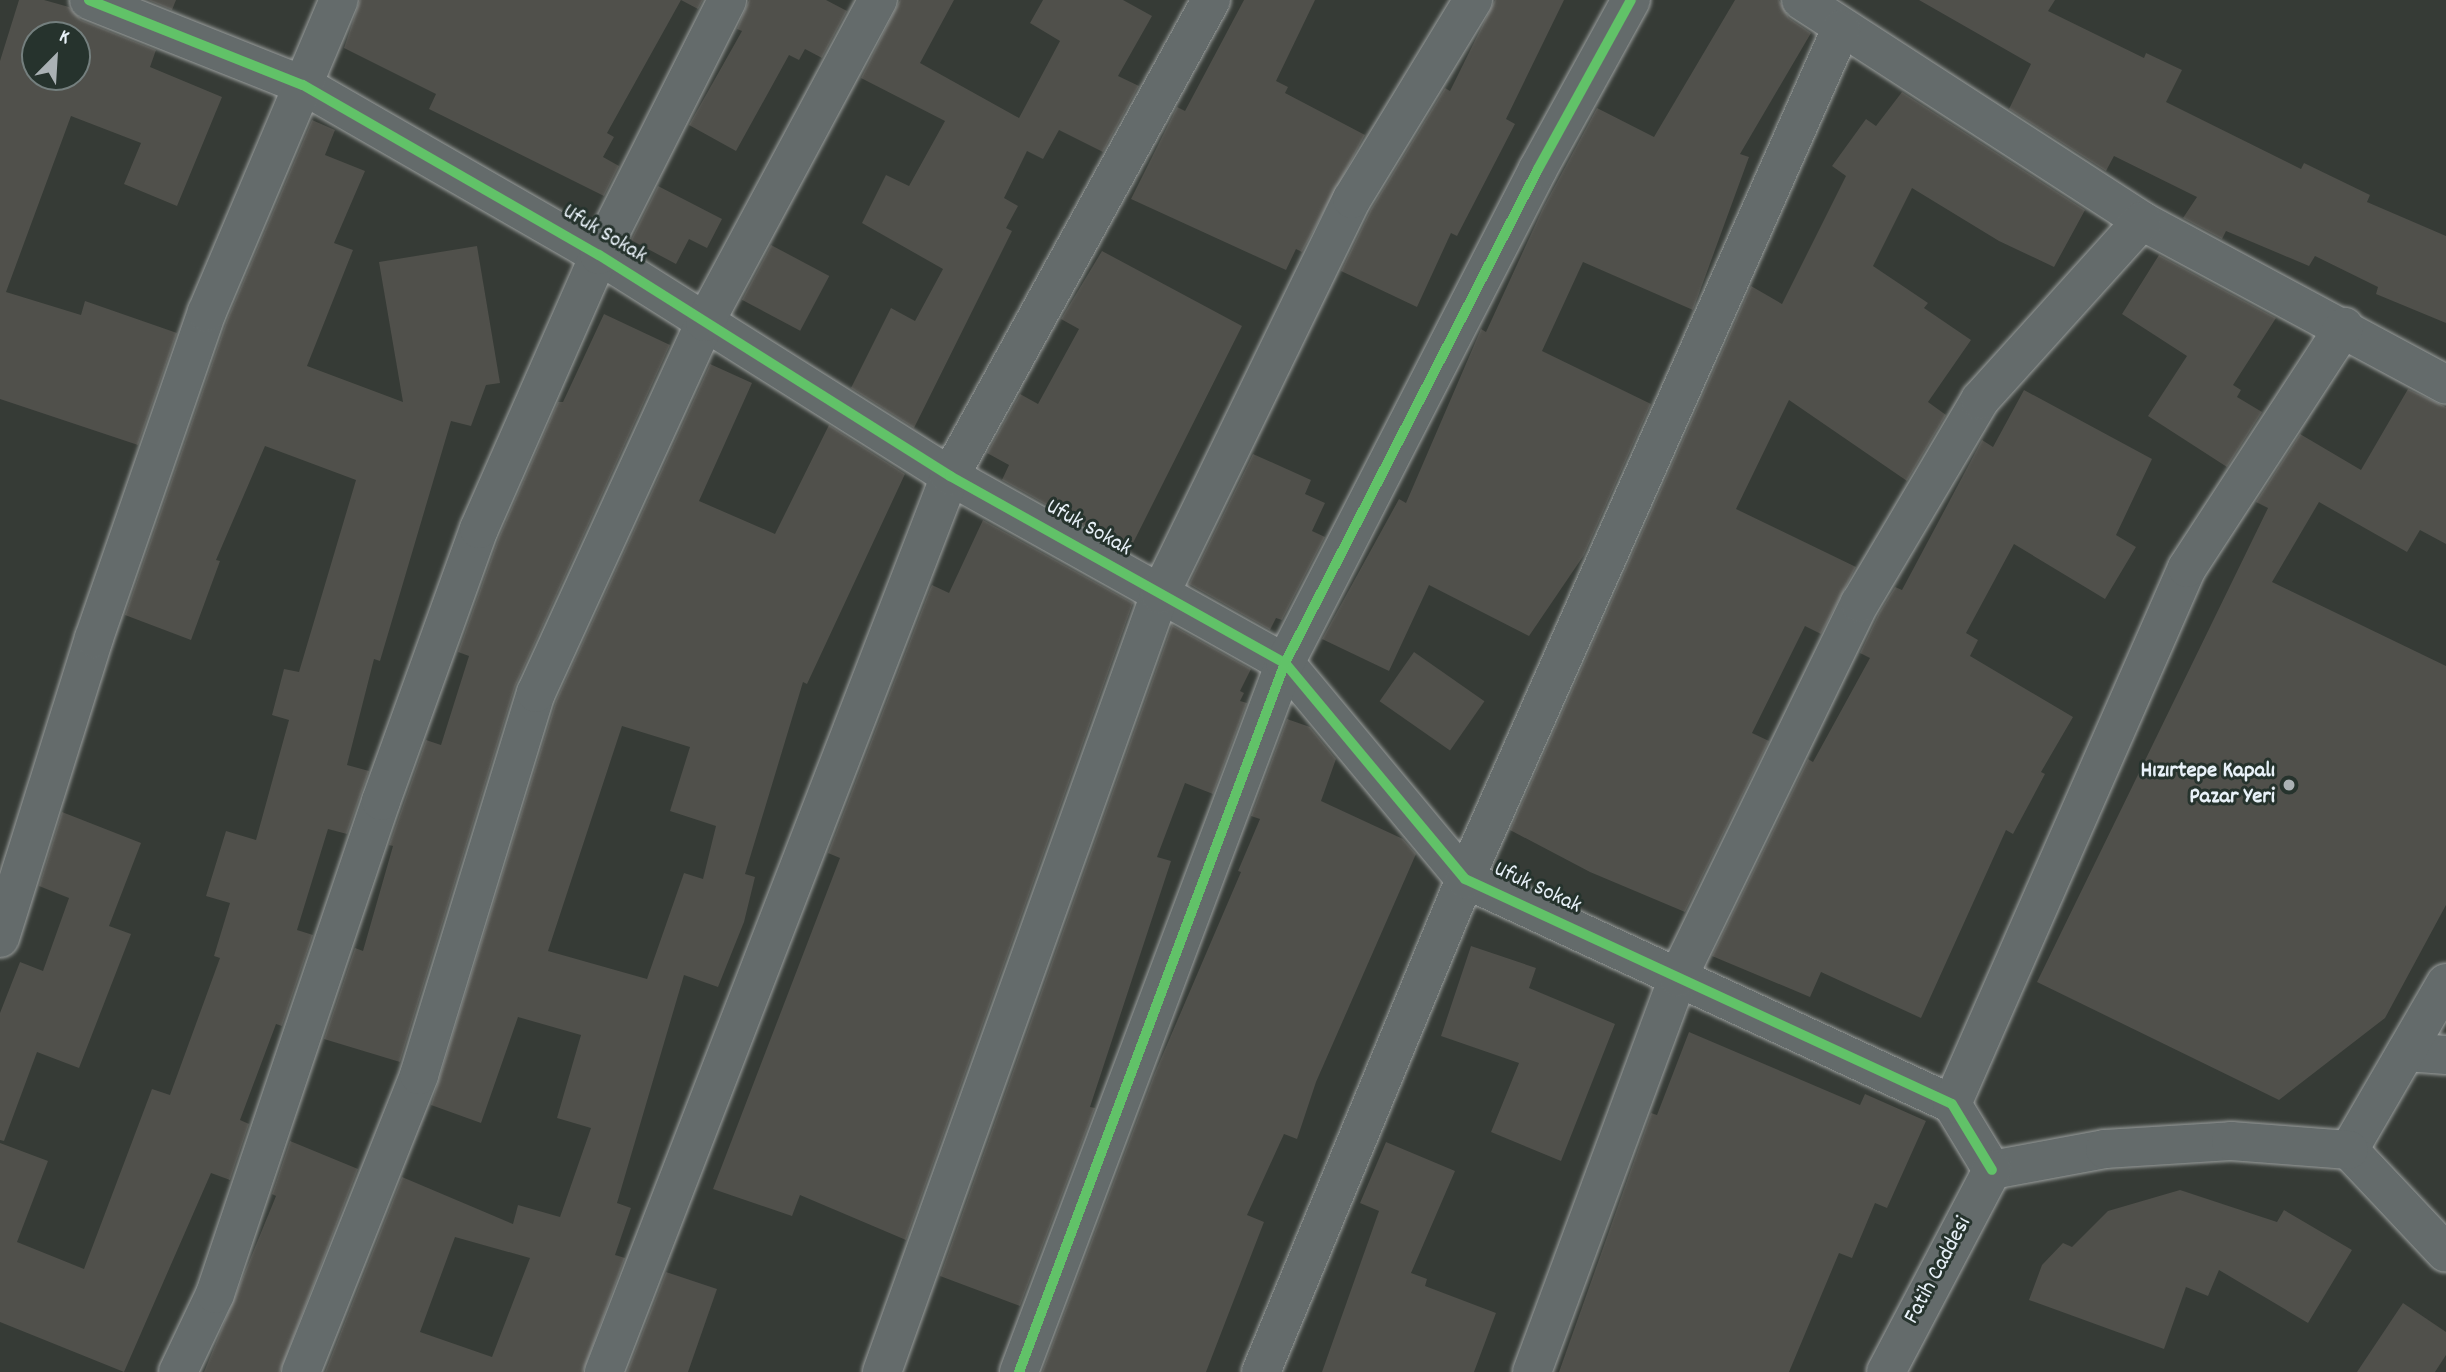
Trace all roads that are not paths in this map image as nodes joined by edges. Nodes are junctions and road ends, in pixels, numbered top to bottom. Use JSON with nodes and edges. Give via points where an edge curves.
{"nodes":[{"id":1,"x":89,"y":0,"type":"edge"},
{"id":2,"x":339,"y":0,"type":"edge"},
{"id":3,"x":727,"y":0,"type":"edge"},
{"id":4,"x":878,"y":0,"type":"edge"},
{"id":5,"x":1211,"y":0,"type":"edge"},
{"id":6,"x":1473,"y":0,"type":"edge"},
{"id":7,"x":1631,"y":0,"type":"edge"},
{"id":8,"x":1801,"y":0,"type":"edge"},
{"id":9,"x":1841,"y":29,"type":"junction"},
{"id":10,"x":303,"y":85,"type":"junction"},
{"id":11,"x":2142,"y":221,"type":"junction"},
{"id":12,"x":599,"y":255,"type":"junction"},
{"id":13,"x":705,"y":322,"type":"junction"},
{"id":14,"x":2344,"y":327,"type":"junction"},
{"id":15,"x":2446,"y":385,"type":"edge"},
{"id":16,"x":950,"y":476,"type":"junction"},
{"id":17,"x":1160,"y":594,"type":"junction"},
{"id":18,"x":1285,"y":663,"type":"junction"},
{"id":19,"x":1465,"y":878,"type":"junction"},
{"id":20,"x":0,"y":938,"type":"edge"},
{"id":21,"x":1678,"y":977,"type":"junction"},
{"id":22,"x":2446,"y":983,"type":"edge"},
{"id":23,"x":2406,"y":1052,"type":"junction"},
{"id":24,"x":2446,"y":1055,"type":"edge"},
{"id":25,"x":1952,"y":1104,"type":"junction"},
{"id":26,"x":2348,"y":1150,"type":"junction"},
{"id":27,"x":1992,"y":1170,"type":"junction"},
{"id":28,"x":2446,"y":1253,"type":"edge"},
{"id":29,"x":178,"y":1372,"type":"edge"},
{"id":30,"x":301,"y":1372,"type":"edge"},
{"id":31,"x":604,"y":1372,"type":"edge"},
{"id":32,"x":882,"y":1372,"type":"edge"},
{"id":33,"x":1019,"y":1372,"type":"edge"},
{"id":34,"x":1261,"y":1372,"type":"edge"},
{"id":35,"x":1532,"y":1372,"type":"edge"},
{"id":36,"x":1886,"y":1372,"type":"edge"}],
"edges":[{"from":1,"to":10,"type":"street","name":"Ufuk Sokak"},
{"from":2,"to":10,"type":"street"},
{"from":3,"to":12,"type":"street"},
{"from":4,"to":13,"type":"street"},
{"from":5,"to":16,"type":"street"},
{"from":6,"to":17,"type":"street","via":[[1352,199]]},
{"from":7,"to":18,"type":"street","via":[[1538,169]]},
{"from":8,"to":9,"type":"street"},
{"from":9,"to":11,"type":"street"},
{"from":9,"to":19,"type":"street"},
{"from":10,"to":12,"type":"street","name":"Ufuk Sokak"},
{"from":10,"to":20,"type":"street","via":[[207,312],[94,638]]},
{"from":11,"to":14,"type":"street"},
{"from":11,"to":21,"type":"street","via":[[1980,400],[1860,603]]},
{"from":12,"to":13,"type":"street","name":"Ufuk Sokak"},
{"from":12,"to":29,"type":"street","via":[[479,529],[381,801],[215,1294]]},
{"from":13,"to":16,"type":"street","name":"Ufuk Sokak"},
{"from":13,"to":30,"type":"street","via":[[536,693],[419,1075]]},
{"from":14,"to":15,"type":"street"},
{"from":14,"to":25,"type":"street","via":[[2187,568]]},
{"from":16,"to":17,"type":"street","name":"Ufuk Sokak"},
{"from":16,"to":31,"type":"street"},
{"from":17,"to":18,"type":"street","name":"Ufuk Sokak"},
{"from":17,"to":32,"type":"street"},
{"from":18,"to":19,"type":"street","name":"Ufuk Sokak"},
{"from":18,"to":33,"type":"street"},
{"from":19,"to":21,"type":"street","name":"Ufuk Sokak"},
{"from":19,"to":34,"type":"street"},
{"from":21,"to":25,"type":"street","name":"Ufuk Sokak"},
{"from":21,"to":35,"type":"street"},
{"from":22,"to":23,"type":"street"},
{"from":23,"to":24,"type":"street"},
{"from":23,"to":26,"type":"street"},
{"from":25,"to":27,"type":"street"},
{"from":26,"to":27,"type":"street","via":[[2231,1141],[2105,1149]]},
{"from":26,"to":28,"type":"street"},
{"from":27,"to":36,"type":"street","name":"Fatih Caddesi"}]}
